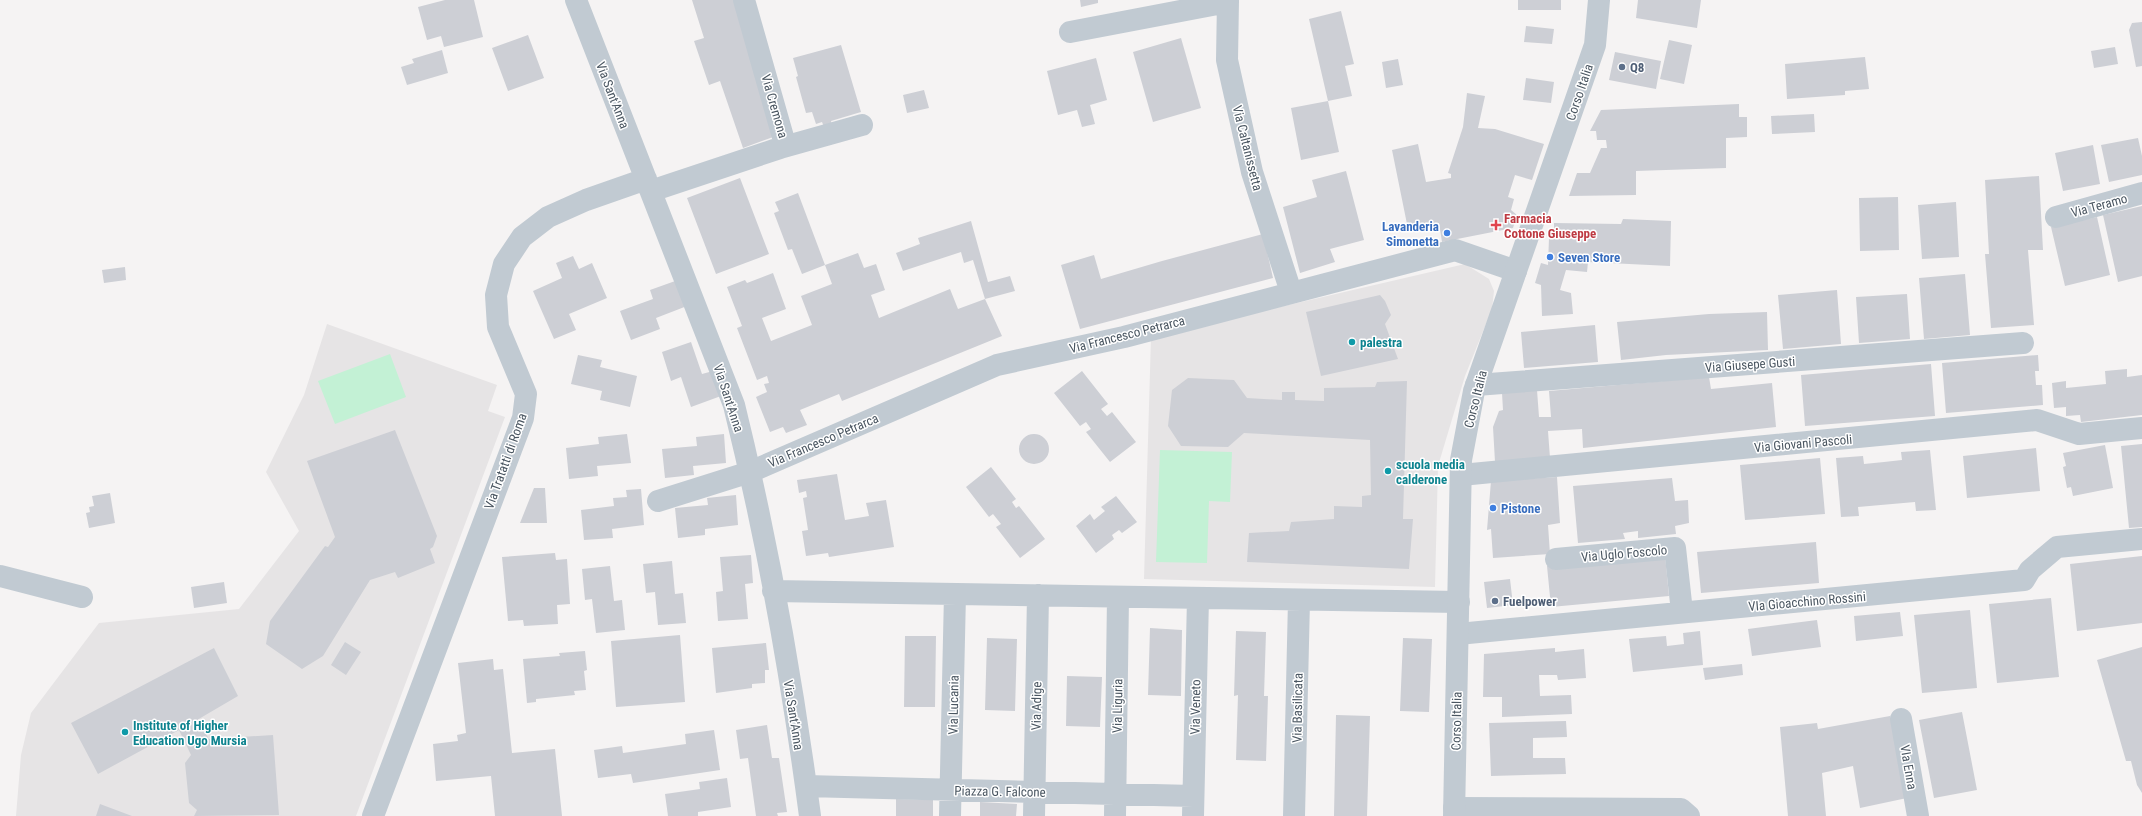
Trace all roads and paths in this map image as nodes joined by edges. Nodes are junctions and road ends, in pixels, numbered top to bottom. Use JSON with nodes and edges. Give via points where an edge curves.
{"nodes":[{"id":1,"x":576,"y":0,"type":"edge"},
{"id":2,"x":744,"y":0,"type":"edge"},
{"id":3,"x":1599,"y":0,"type":"edge"},
{"id":4,"x":1228,"y":1,"type":"edge"},
{"id":5,"x":1070,"y":32,"type":"dead end"},
{"id":6,"x":862,"y":125,"type":"dead end"},
{"id":7,"x":780,"y":148,"type":"junction"},
{"id":8,"x":648,"y":185,"type":"junction"},
{"id":9,"x":2142,"y":193,"type":"edge"},
{"id":10,"x":2056,"y":217,"type":"dead end"},
{"id":11,"x":1516,"y":271,"type":"junction"},
{"id":12,"x":1291,"y":292,"type":"junction"},
{"id":13,"x":2023,"y":343,"type":"dead end"},
{"id":14,"x":1476,"y":385,"type":"junction"},
{"id":15,"x":2142,"y":428,"type":"edge"},
{"id":16,"x":750,"y":472,"type":"junction"},
{"id":17,"x":1461,"y":475,"type":"junction"},
{"id":18,"x":658,"y":501,"type":"dead end"},
{"id":19,"x":2142,"y":539,"type":"edge"},
{"id":20,"x":1556,"y":559,"type":"dead end"},
{"id":21,"x":0,"y":576,"type":"edge"},
{"id":22,"x":773,"y":591,"type":"junction"},
{"id":23,"x":955,"y":594,"type":"junction"},
{"id":24,"x":1038,"y":595,"type":"junction"},
{"id":25,"x":82,"y":597,"type":"dead end"},
{"id":26,"x":1118,"y":597,"type":"junction"},
{"id":27,"x":1198,"y":598,"type":"junction"},
{"id":28,"x":1299,"y":600,"type":"junction"},
{"id":29,"x":1459,"y":602,"type":"junction"},
{"id":30,"x":1682,"y":612,"type":"junction"},
{"id":31,"x":1458,"y":634,"type":"junction"},
{"id":32,"x":1901,"y":718,"type":"dead end"},
{"id":33,"x":806,"y":786,"type":"junction"},
{"id":34,"x":951,"y":790,"type":"junction"},
{"id":35,"x":1035,"y":792,"type":"junction"},
{"id":36,"x":1116,"y":794,"type":"junction"},
{"id":37,"x":1193,"y":806,"type":"edge"},
{"id":38,"x":1454,"y":812,"type":"edge"},
{"id":39,"x":373,"y":816,"type":"edge"},
{"id":40,"x":810,"y":816,"type":"edge"},
{"id":41,"x":950,"y":816,"type":"edge"},
{"id":42,"x":1034,"y":816,"type":"edge"},
{"id":43,"x":1116,"y":816,"type":"edge"},
{"id":44,"x":1294,"y":816,"type":"edge"},
{"id":45,"x":1689,"y":816,"type":"edge"},
{"id":46,"x":1918,"y":816,"type":"edge"}],
"edges":[{"from":1,"to":8,"type":"street","name":"Via Sant'Anna"},
{"from":2,"to":7,"type":"street","name":"Via Cremona","via":[[784,137],[785,144]]},
{"from":3,"to":11,"type":"street","name":"Corso Italia","via":[[1595,46]]},
{"from":4,"to":5,"type":"street"},
{"from":4,"to":12,"type":"street","name":"Via Caltanissetta","via":[[1227,60],[1252,172]]},
{"from":6,"to":7,"type":"street"},
{"from":7,"to":8,"type":"street","name":"Via Cremona"},
{"from":8,"to":16,"type":"street","name":"Via Sant'Anna","via":[[734,405]]},
{"from":8,"to":39,"type":"street","name":"Via Tratatti di Roma","via":[[586,200],[548,217],[522,236],[504,264],[496,295],[498,327],[526,394],[523,418]]},
{"from":9,"to":10,"type":"street","name":"Via Teramo"},
{"from":11,"to":12,"type":"street","name":"Via Francesco Petrarca","via":[[1455,250]]},
{"from":11,"to":14,"type":"street","name":"Corso Italia"},
{"from":12,"to":16,"type":"street","name":"Via Francesco Petrarca","via":[[1124,337],[997,365]]},
{"from":13,"to":14,"type":"street","name":"Via Giusepe Gusti"},
{"from":14,"to":17,"type":"street","name":"Corso Italia","via":[[1461,460]]},
{"from":15,"to":17,"type":"street","name":"Via Giovani Pascoli","via":[[2079,434],[2036,420]]},
{"from":16,"to":18,"type":"street","name":"Via Francesco Petrarca"},
{"from":16,"to":22,"type":"street","name":"Via Sant'Anna"},
{"from":17,"to":29,"type":"street","name":"Corso Italia"},
{"from":19,"to":30,"type":"street","name":"VIa Gioacchino Rossini","via":[[2057,547],[2030,570],[2024,580]]},
{"from":20,"to":30,"type":"street","name":"Via Uglo Foscolo","via":[[1675,548]]},
{"from":21,"to":25,"type":"street"},
{"from":22,"to":23,"type":"street"},
{"from":22,"to":33,"type":"street","name":"Via Sant'Anna"},
{"from":23,"to":24,"type":"street"},
{"from":23,"to":34,"type":"street","name":"Via Lucania"},
{"from":24,"to":26,"type":"street"},
{"from":24,"to":35,"type":"street","name":"Via Adige"},
{"from":26,"to":27,"type":"street"},
{"from":26,"to":36,"type":"street","name":"Via Liguria"},
{"from":27,"to":28,"type":"street"},
{"from":27,"to":37,"type":"street","name":"Via Veneto"},
{"from":28,"to":29,"type":"street"},
{"from":28,"to":44,"type":"street","name":"Via Basilicata"},
{"from":29,"to":31,"type":"street","name":"Corso Italia"},
{"from":30,"to":31,"type":"street","name":"VIa Gioacchino Rossini"},
{"from":31,"to":38,"type":"street","name":"Corso Italia"},
{"from":32,"to":46,"type":"street","name":"VIa Enna"},
{"from":33,"to":34,"type":"street","name":"Piazza G. Falcone"},
{"from":33,"to":40,"type":"street","name":"Via Sant'Anna"},
{"from":34,"to":35,"type":"street","name":"Piazza G. Falcone"},
{"from":34,"to":41,"type":"street","name":"Via Lucania"},
{"from":35,"to":36,"type":"street","name":"Piazza G. Falcone"},
{"from":35,"to":42,"type":"street","name":"Via Adige"},
{"from":36,"to":37,"type":"street","name":"Piazza G. Falcone"},
{"from":36,"to":43,"type":"street","name":"Via Liguria"},
{"from":38,"to":45,"type":"street","via":[[1681,809]]}]}
